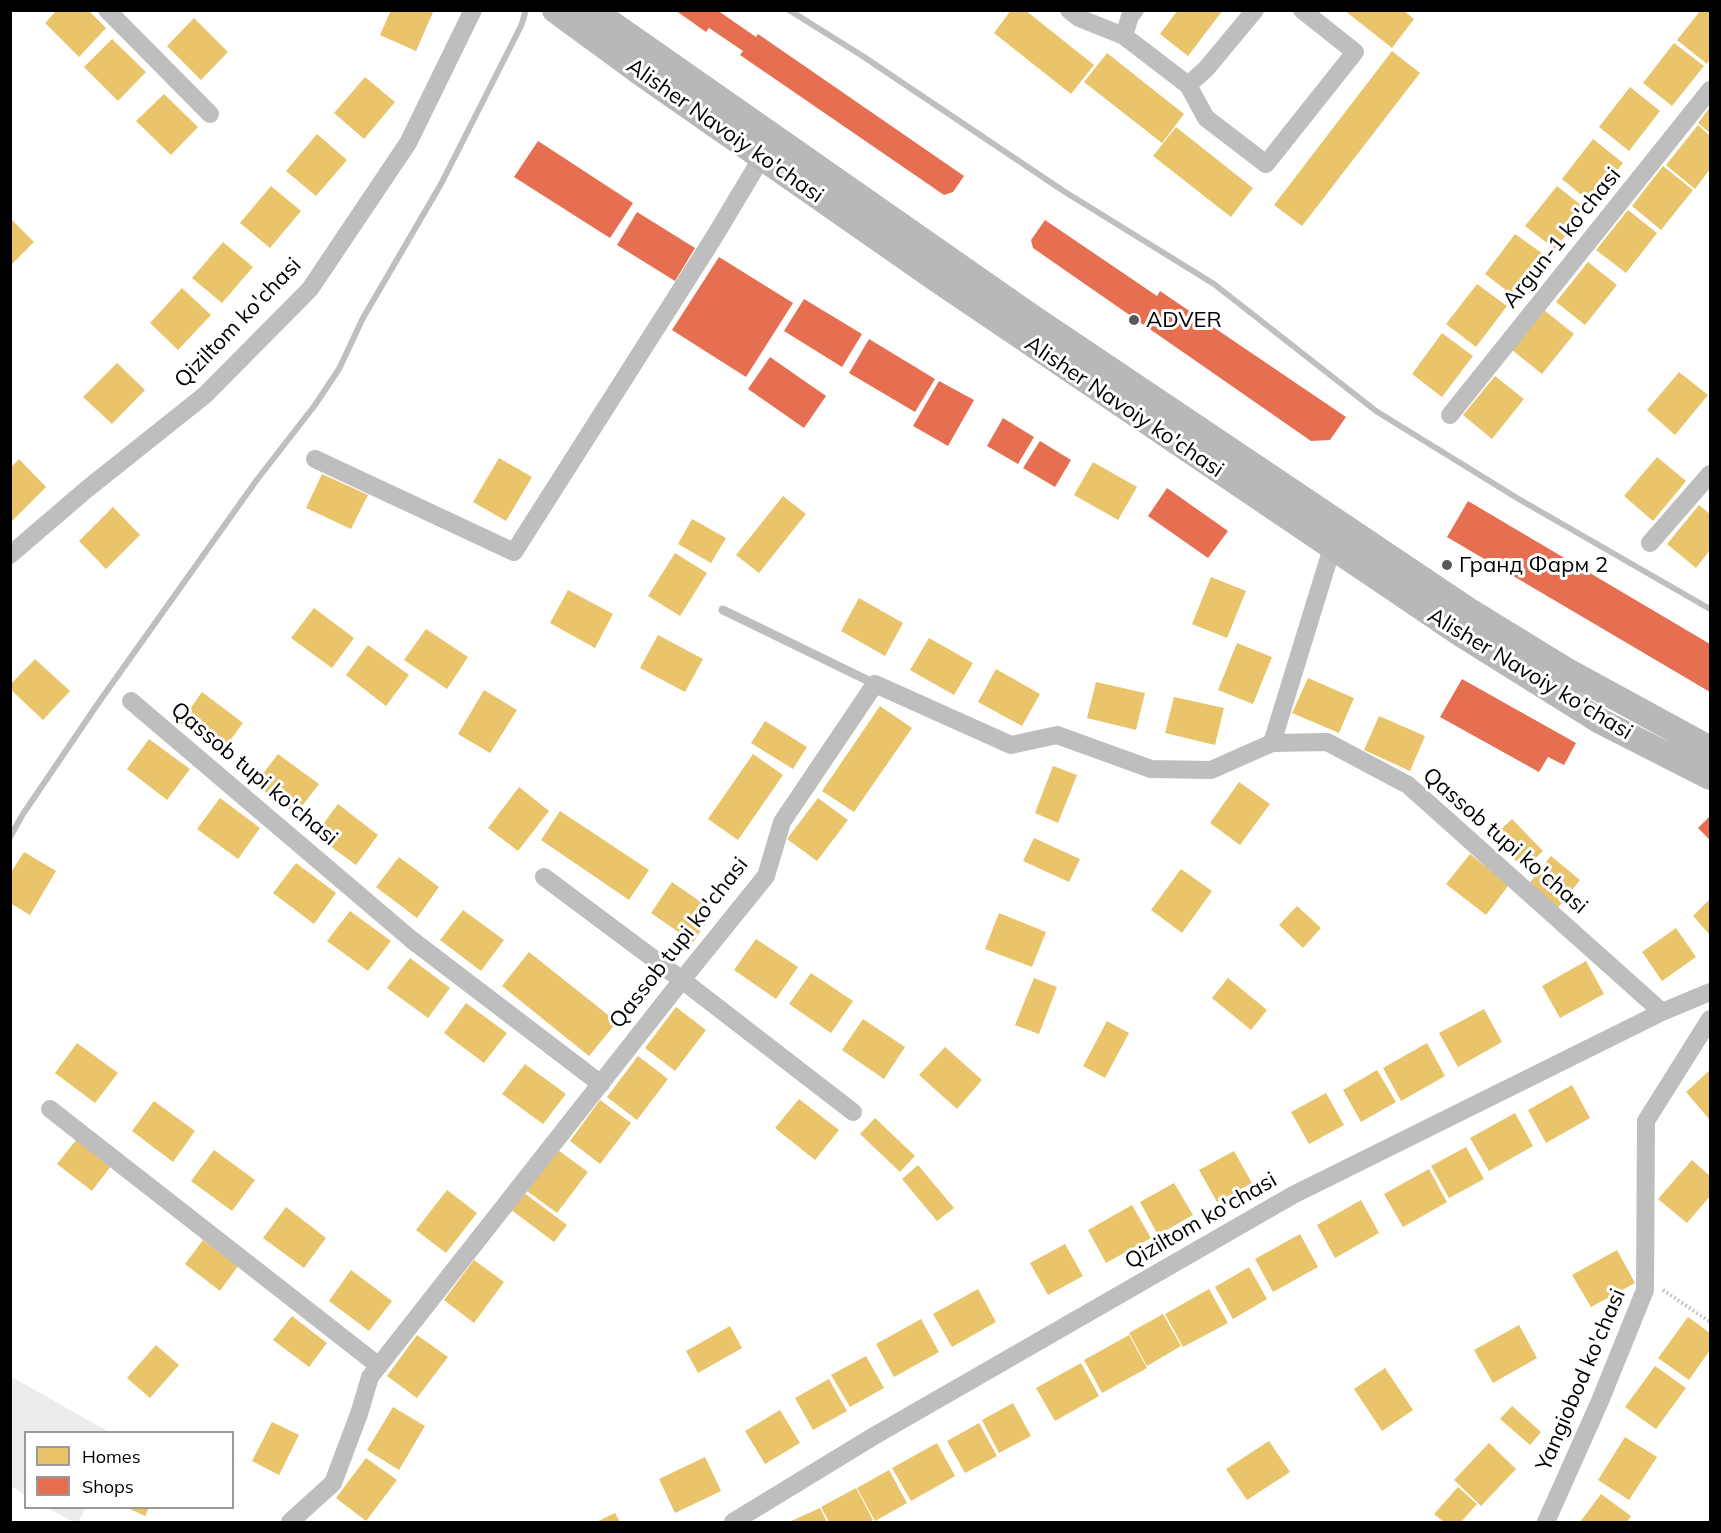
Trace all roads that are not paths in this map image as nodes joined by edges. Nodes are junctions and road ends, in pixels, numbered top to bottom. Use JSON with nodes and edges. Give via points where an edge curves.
{"nodes":[{"id":1,"x":107,"y":10,"type":"edge"},
{"id":2,"x":473,"y":10,"type":"edge"},
{"id":3,"x":555,"y":10,"type":"edge"},
{"id":4,"x":592,"y":10,"type":"edge"},
{"id":5,"x":1069,"y":10,"type":"edge"},
{"id":6,"x":1135,"y":10,"type":"edge"},
{"id":7,"x":1255,"y":10,"type":"edge"},
{"id":8,"x":1302,"y":10,"type":"edge"},
{"id":9,"x":1124,"y":36,"type":"junction"},
{"id":10,"x":1188,"y":85,"type":"junction"},
{"id":11,"x":1710,"y":90,"type":"edge"},
{"id":12,"x":210,"y":114,"type":"dead end"},
{"id":13,"x":768,"y":147,"type":"junction"},
{"id":14,"x":1450,"y":416,"type":"dead end"},
{"id":15,"x":315,"y":459,"type":"dead end"},
{"id":16,"x":1710,"y":474,"type":"edge"},
{"id":17,"x":1337,"y":537,"type":"junction"},
{"id":18,"x":1650,"y":543,"type":"dead end"},
{"id":19,"x":10,"y":555,"type":"edge"},
{"id":20,"x":723,"y":610,"type":"dead end"},
{"id":21,"x":875,"y":684,"type":"junction"},
{"id":22,"x":131,"y":701,"type":"dead end"},
{"id":23,"x":1272,"y":743,"type":"junction"},
{"id":24,"x":1710,"y":749,"type":"edge"},
{"id":25,"x":1710,"y":777,"type":"edge"},
{"id":26,"x":544,"y":878,"type":"dead end"},
{"id":27,"x":682,"y":980,"type":"junction"},
{"id":28,"x":1710,"y":992,"type":"edge"},
{"id":29,"x":1662,"y":1012,"type":"junction"},
{"id":30,"x":1710,"y":1019,"type":"edge"},
{"id":31,"x":600,"y":1084,"type":"junction"},
{"id":32,"x":50,"y":1109,"type":"dead end"},
{"id":33,"x":853,"y":1112,"type":"dead end"},
{"id":34,"x":379,"y":1366,"type":"junction"},
{"id":35,"x":290,"y":1522,"type":"edge"},
{"id":36,"x":733,"y":1522,"type":"edge"},
{"id":37,"x":1546,"y":1522,"type":"edge"}],
"edges":[{"from":1,"to":12,"type":"street"},
{"from":2,"to":19,"type":"street","name":"Qiziltom ko'chasi","via":[[408,143],[310,290],[205,395]]},
{"from":3,"to":13,"type":"main road","name":"Alisher Navoiy ko'chasi"},
{"from":4,"to":13,"type":"main road","name":"Alisher Navoiy ko'chasi"},
{"from":5,"to":9,"type":"street"},
{"from":6,"to":9,"type":"street"},
{"from":7,"to":10,"type":"street"},
{"from":8,"to":10,"type":"street","via":[[1355,52],[1266,164],[1206,118]]},
{"from":9,"to":10,"type":"street"},
{"from":11,"to":14,"type":"street","name":"Argun-1 ko'chasi"},
{"from":13,"to":15,"type":"street","via":[[514,552]]},
{"from":13,"to":17,"type":"main road","name":"Alisher Navoiy ko'chasi","via":[[938,280],[1189,437]]},
{"from":16,"to":18,"type":"street"},
{"from":17,"to":23,"type":"street"},
{"from":17,"to":24,"type":"main road","name":"Alisher Navoiy ko'chasi"},
{"from":17,"to":25,"type":"main road","name":"Alisher Navoiy ko'chasi","via":[[1461,634],[1600,721]]},
{"from":20,"to":21,"type":"lane"},
{"from":21,"to":23,"type":"street","name":"Qassob tupi ko'chasi","via":[[1011,745],[1057,735],[1151,769],[1211,770]]},
{"from":21,"to":27,"type":"street","name":"Qassob tupi ko'chasi","via":[[782,822],[766,876]]},
{"from":22,"to":31,"type":"street","name":"Qassob tupi ko'chasi","via":[[412,940]]},
{"from":23,"to":29,"type":"street","name":"Qassob tupi ko'chasi","via":[[1327,742],[1408,785]]},
{"from":26,"to":27,"type":"street"},
{"from":27,"to":31,"type":"street","name":"Qassob tupi ko'chasi"},
{"from":27,"to":33,"type":"street"},
{"from":28,"to":29,"type":"street","name":"Qiziltom ko'chasi"},
{"from":29,"to":36,"type":"street","name":"Qiziltom ko'chasi","via":[[1293,1195],[874,1436]]},
{"from":30,"to":37,"type":"street","name":"Yangiobod ko'chasi","via":[[1646,1121],[1645,1290]]},
{"from":31,"to":34,"type":"street","name":"Qassob tupi ko'chasi"},
{"from":32,"to":34,"type":"street"},
{"from":34,"to":35,"type":"street","name":"Qassob tupi ko'chasi","via":[[370,1377],[333,1483]]}]}
